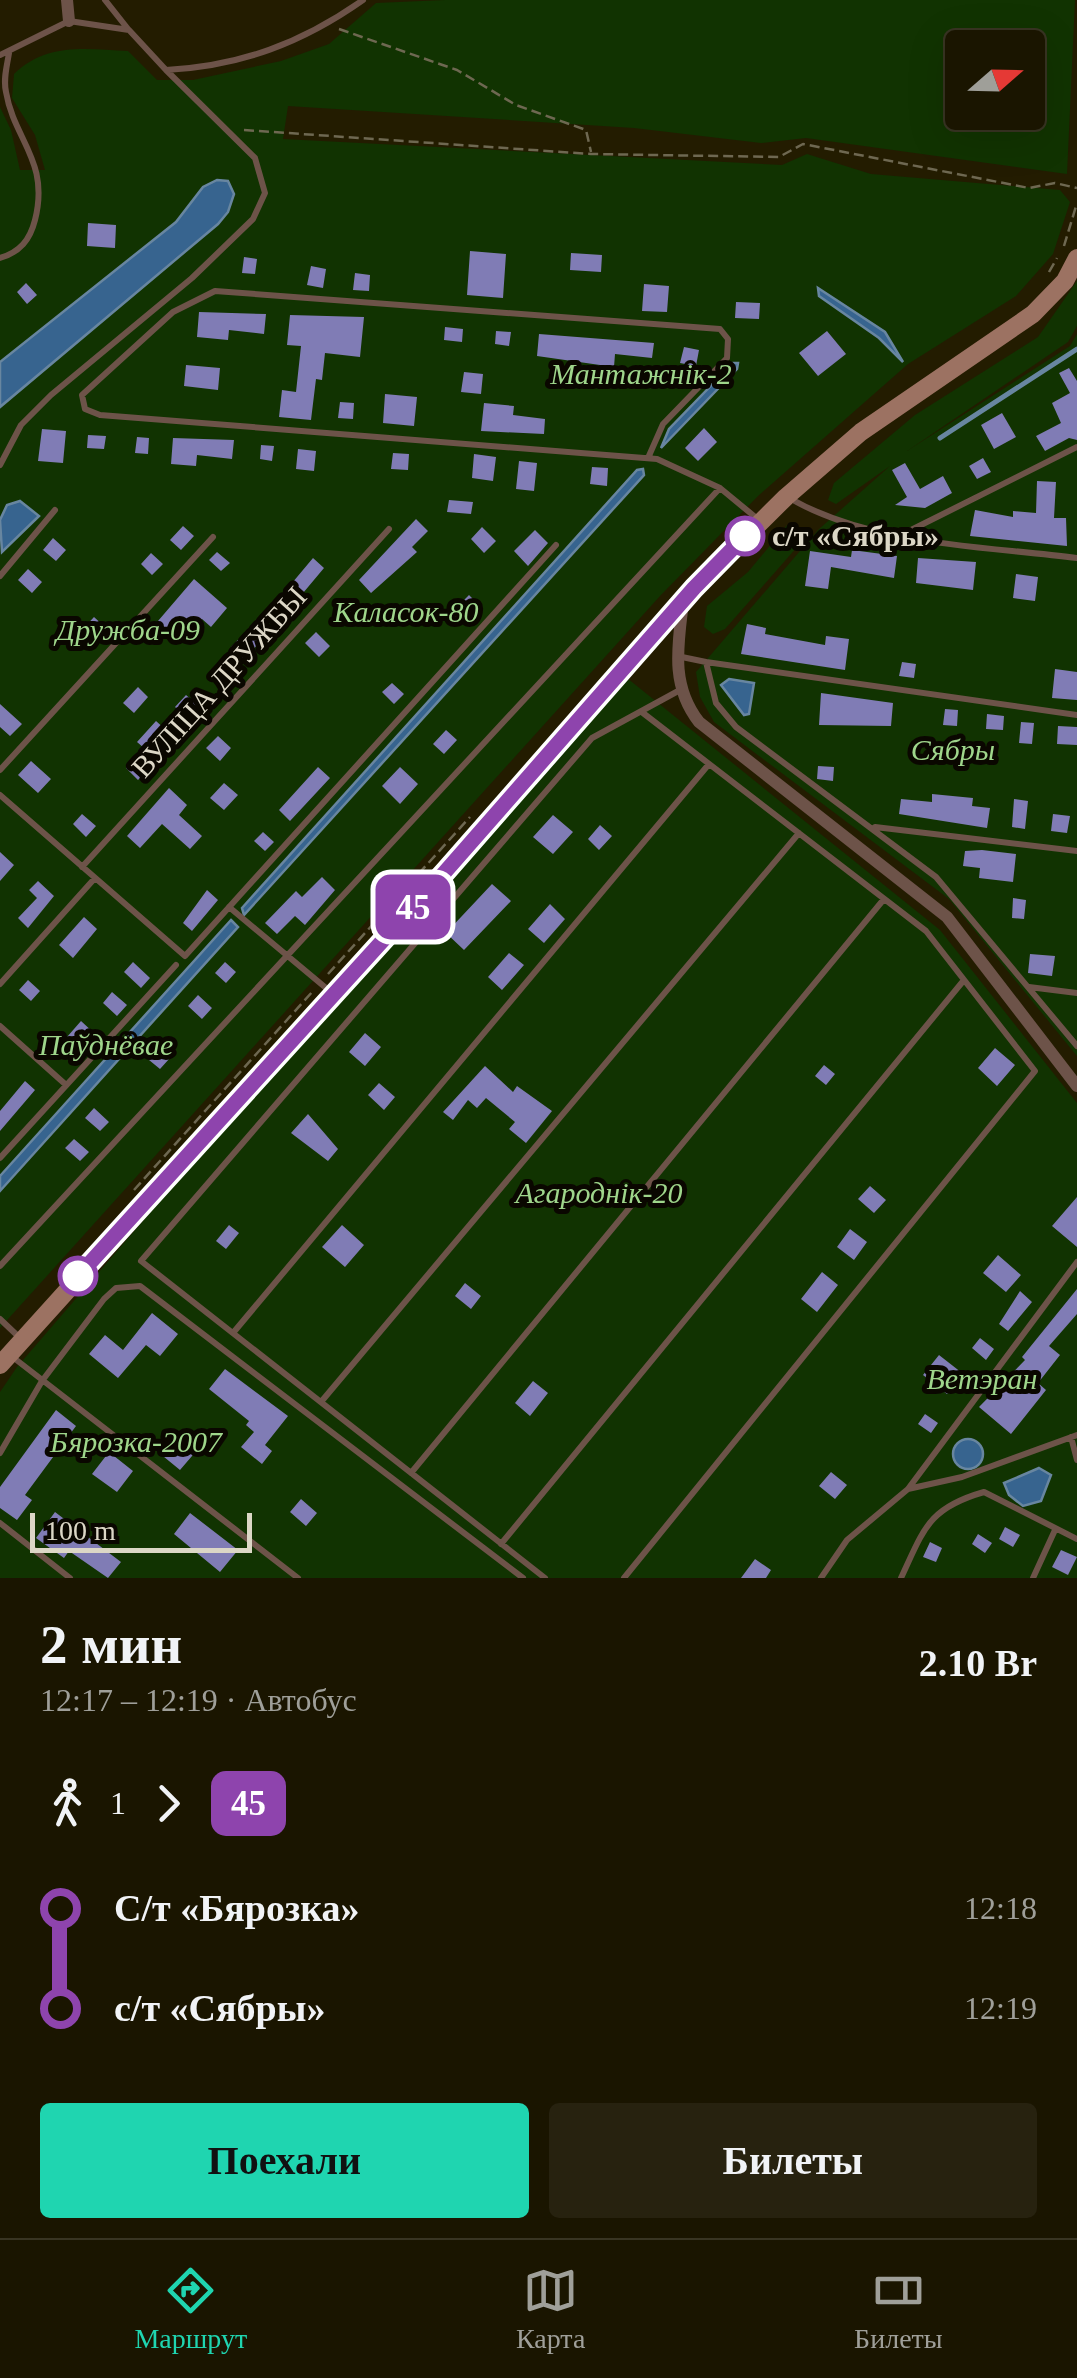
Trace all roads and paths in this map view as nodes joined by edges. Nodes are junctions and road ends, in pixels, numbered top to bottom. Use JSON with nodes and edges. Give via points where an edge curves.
{"nodes":[{"id":1,"x":67,"y":0,"type":"edge"},
{"id":2,"x":105,"y":0,"type":"edge"},
{"id":3,"x":363,"y":0,"type":"edge"},
{"id":4,"x":68,"y":21,"type":"junction"},
{"id":5,"x":321,"y":29,"type":"junction"},
{"id":6,"x":129,"y":30,"type":"junction"},
{"id":7,"x":10,"y":53,"type":"junction"},
{"id":8,"x":0,"y":55,"type":"edge"},
{"id":9,"x":166,"y":70,"type":"junction"},
{"id":10,"x":223,"y":129,"type":"junction"},
{"id":11,"x":591,"y":154,"type":"junction"},
{"id":12,"x":1077,"y":188,"type":"edge"},
{"id":13,"x":0,"y":258,"type":"edge"},
{"id":14,"x":1077,"y":258,"type":"edge"},
{"id":15,"x":1077,"y":446,"type":"edge"},
{"id":16,"x":648,"y":458,"type":"junction"},
{"id":17,"x":0,"y":465,"type":"edge"},
{"id":18,"x":720,"y":488,"type":"junction"},
{"id":19,"x":786,"y":497,"type":"junction"},
{"id":20,"x":55,"y":510,"type":"dead end"},
{"id":21,"x":760,"y":522,"type":"junction"},
{"id":22,"x":389,"y":529,"type":"dead end"},
{"id":23,"x":902,"y":535,"type":"junction"},
{"id":24,"x":213,"y":537,"type":"dead end"},
{"id":25,"x":556,"y":545,"type":"dead end"},
{"id":26,"x":1077,"y":558,"type":"edge"},
{"id":27,"x":0,"y":576,"type":"edge"},
{"id":28,"x":683,"y":602,"type":"junction"},
{"id":29,"x":677,"y":656,"type":"junction"},
{"id":30,"x":706,"y":662,"type":"junction"},
{"id":31,"x":680,"y":690,"type":"junction"},
{"id":32,"x":643,"y":713,"type":"junction"},
{"id":33,"x":1077,"y":715,"type":"edge"},
{"id":34,"x":708,"y":764,"type":"junction"},
{"id":35,"x":0,"y":770,"type":"edge"},
{"id":36,"x":0,"y":795,"type":"edge"},
{"id":37,"x":872,"y":827,"type":"junction"},
{"id":38,"x":799,"y":833,"type":"junction"},
{"id":39,"x":1077,"y":851,"type":"edge"},
{"id":40,"x":82,"y":866,"type":"junction"},
{"id":41,"x":95,"y":878,"type":"junction"},
{"id":42,"x":884,"y":898,"type":"junction"},
{"id":43,"x":229,"y":907,"type":"junction"},
{"id":44,"x":287,"y":957,"type":"junction"},
{"id":45,"x":176,"y":965,"type":"dead end"},
{"id":46,"x":964,"y":980,"type":"junction"},
{"id":47,"x":0,"y":984,"type":"edge"},
{"id":48,"x":1029,"y":987,"type":"junction"},
{"id":49,"x":1077,"y":993,"type":"edge"},
{"id":50,"x":333,"y":994,"type":"junction"},
{"id":51,"x":0,"y":1026,"type":"edge"},
{"id":52,"x":1077,"y":1046,"type":"edge"},
{"id":53,"x":66,"y":1084,"type":"junction"},
{"id":54,"x":1077,"y":1086,"type":"edge"},
{"id":55,"x":0,"y":1158,"type":"edge"},
{"id":56,"x":1077,"y":1262,"type":"edge"},
{"id":57,"x":0,"y":1266,"type":"edge"},
{"id":58,"x":0,"y":1319,"type":"edge"},
{"id":59,"x":232,"y":1333,"type":"junction"},
{"id":60,"x":10,"y":1352,"type":"edge"},
{"id":61,"x":42,"y":1381,"type":"junction"},
{"id":62,"x":320,"y":1402,"type":"junction"},
{"id":63,"x":1074,"y":1436,"type":"edge"},
{"id":64,"x":0,"y":1454,"type":"edge"},
{"id":65,"x":1077,"y":1460,"type":"edge"},
{"id":66,"x":411,"y":1473,"type":"junction"},
{"id":67,"x":908,"y":1489,"type":"junction"},
{"id":68,"x":0,"y":1524,"type":"edge"},
{"id":69,"x":1055,"y":1530,"type":"junction"},
{"id":70,"x":1077,"y":1539,"type":"edge"},
{"id":71,"x":501,"y":1544,"type":"junction"},
{"id":72,"x":70,"y":1578,"type":"edge"},
{"id":73,"x":298,"y":1578,"type":"edge"},
{"id":74,"x":522,"y":1578,"type":"edge"},
{"id":75,"x":545,"y":1578,"type":"edge"},
{"id":76,"x":624,"y":1578,"type":"edge"},
{"id":77,"x":821,"y":1578,"type":"edge"},
{"id":78,"x":901,"y":1578,"type":"edge"},
{"id":79,"x":1033,"y":1578,"type":"edge"}],
"edges":[{"from":1,"to":4,"type":"street"},
{"from":2,"to":6,"type":"lane"},
{"from":3,"to":5,"type":"lane"},
{"from":4,"to":6,"type":"lane"},
{"from":4,"to":7,"type":"lane"},
{"from":5,"to":9,"type":"lane","via":[[234,63]]},
{"from":5,"to":11,"type":"path","via":[[342,28],[457,70],[516,105],[586,130]]},
{"from":6,"to":9,"type":"lane"},
{"from":7,"to":8,"type":"lane"},
{"from":7,"to":13,"type":"lane","via":[[6,95],[34,161],[38,207],[25,243]]},
{"from":9,"to":10,"type":"lane"},
{"from":10,"to":11,"type":"path"},
{"from":10,"to":17,"type":"lane","via":[[260,167],[265,194],[259,211],[192,278],[51,395],[21,425]]},
{"from":11,"to":12,"type":"path","via":[[779,157],[803,144],[1028,188]]},
{"from":14,"to":19,"type":"street","via":[[1052,297],[877,420]]},
{"from":15,"to":23,"type":"lane"},
{"from":16,"to":16,"type":"lane","via":[[100,414],[85,408],[82,394],[173,312],[215,291],[720,329],[730,346],[727,358],[663,424]]},
{"from":16,"to":18,"type":"lane"},
{"from":18,"to":21,"type":"lane"},
{"from":18,"to":44,"type":"lane"},
{"from":19,"to":21,"type":"street"},
{"from":19,"to":23,"type":"lane","via":[[818,515]]},
{"from":20,"to":27,"type":"lane"},
{"from":21,"to":28,"type":"street"},
{"from":22,"to":40,"type":"lane","name":"ВУЛІЦА ДРУЖБЫ"},
{"from":23,"to":26,"type":"lane"},
{"from":24,"to":35,"type":"lane"},
{"from":25,"to":43,"type":"lane"},
{"from":28,"to":29,"type":"street"},
{"from":28,"to":50,"type":"street"},
{"from":29,"to":30,"type":"lane"},
{"from":29,"to":31,"type":"street"},
{"from":30,"to":33,"type":"lane"},
{"from":30,"to":37,"type":"lane","via":[[710,690],[726,716]]},
{"from":31,"to":32,"type":"lane"},
{"from":31,"to":54,"type":"street","via":[[699,722],[947,917]]},
{"from":32,"to":34,"type":"lane"},
{"from":32,"to":59,"type":"lane","via":[[592,738],[141,1261]]},
{"from":34,"to":38,"type":"lane"},
{"from":34,"to":59,"type":"lane"},
{"from":36,"to":40,"type":"lane"},
{"from":37,"to":39,"type":"lane"},
{"from":37,"to":48,"type":"lane","via":[[954,894]]},
{"from":38,"to":42,"type":"lane"},
{"from":38,"to":62,"type":"lane"},
{"from":40,"to":41,"type":"lane"},
{"from":41,"to":43,"type":"lane","via":[[185,956]]},
{"from":41,"to":47,"type":"lane"},
{"from":42,"to":46,"type":"lane","via":[[926,931]]},
{"from":42,"to":66,"type":"lane"},
{"from":43,"to":44,"type":"lane"},
{"from":44,"to":50,"type":"lane"},
{"from":44,"to":57,"type":"lane"},
{"from":45,"to":53,"type":"lane"},
{"from":46,"to":71,"type":"lane"},
{"from":46,"to":76,"type":"lane","via":[[1036,1071]]},
{"from":48,"to":49,"type":"lane"},
{"from":48,"to":52,"type":"lane"},
{"from":50,"to":60,"type":"street"},
{"from":51,"to":53,"type":"lane"},
{"from":53,"to":55,"type":"lane"},
{"from":56,"to":67,"type":"lane"},
{"from":58,"to":60,"type":"lane"},
{"from":59,"to":62,"type":"lane"},
{"from":60,"to":61,"type":"lane"},
{"from":61,"to":64,"type":"lane"},
{"from":61,"to":73,"type":"lane"},
{"from":61,"to":74,"type":"lane","via":[[110,1292],[140,1286]]},
{"from":62,"to":66,"type":"lane"},
{"from":63,"to":65,"type":"lane"},
{"from":63,"to":67,"type":"lane"},
{"from":66,"to":71,"type":"lane"},
{"from":67,"to":77,"type":"lane","via":[[847,1540]]},
{"from":68,"to":72,"type":"lane"},
{"from":69,"to":70,"type":"lane"},
{"from":69,"to":78,"type":"lane","via":[[984,1492],[958,1499],[931,1516]]},
{"from":69,"to":79,"type":"lane"},
{"from":71,"to":75,"type":"lane"}]}
